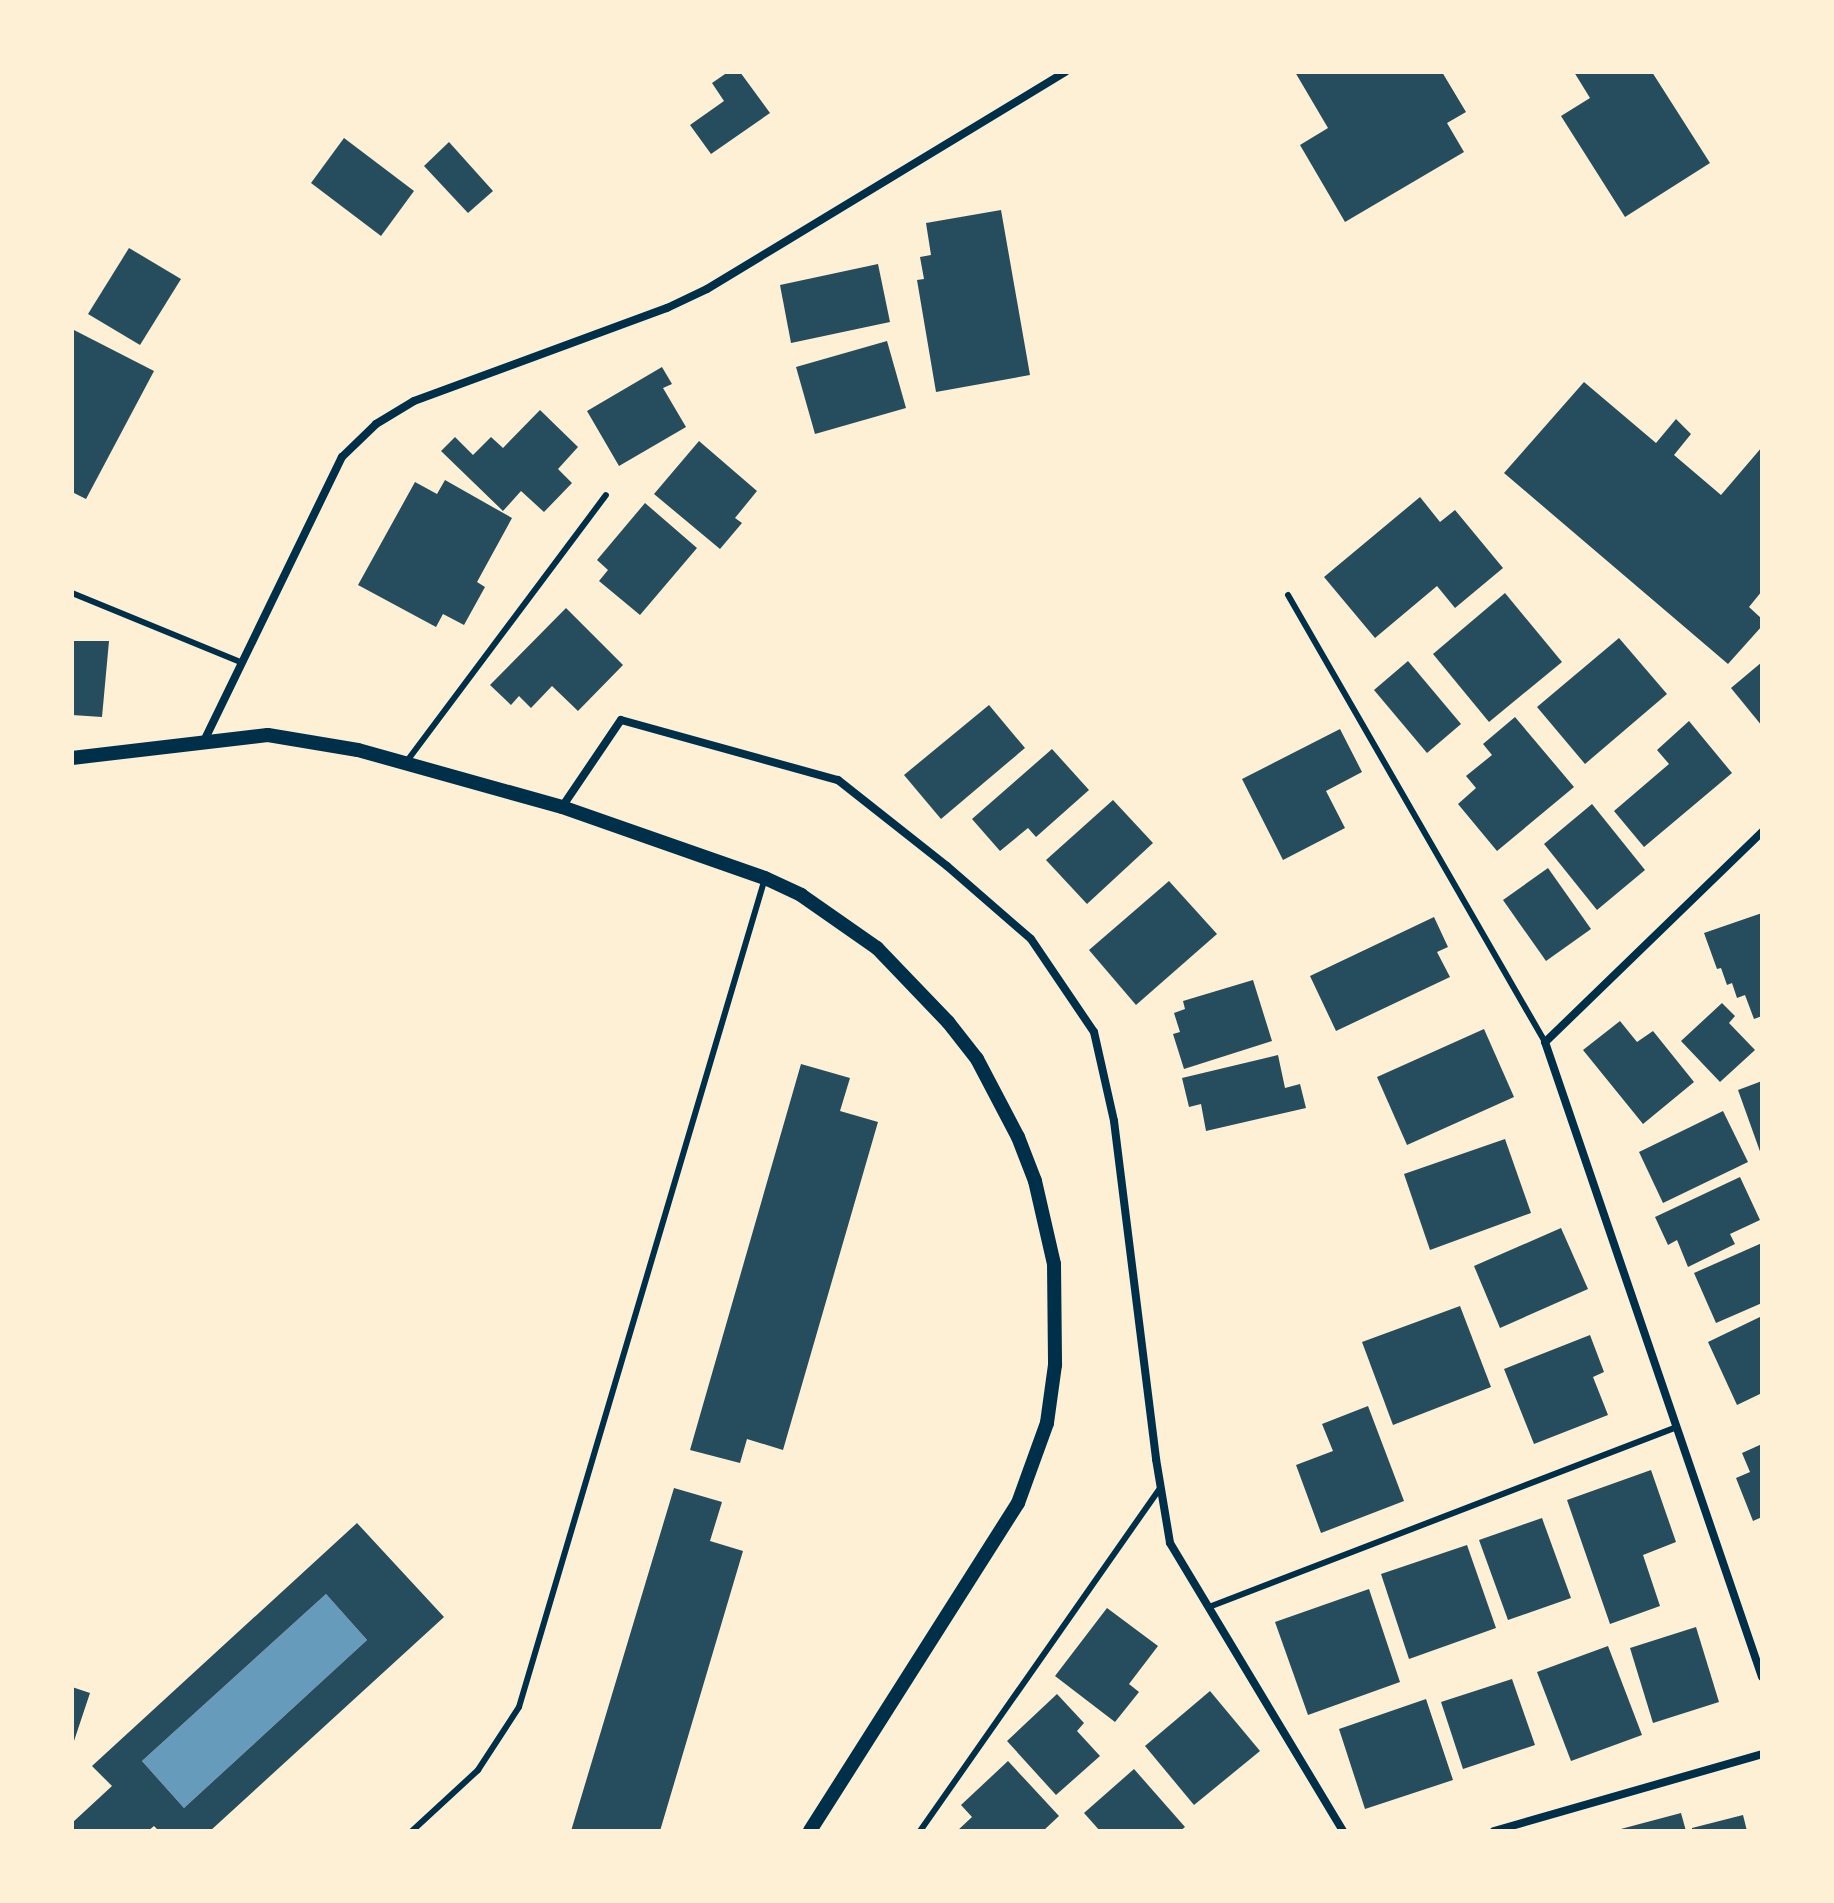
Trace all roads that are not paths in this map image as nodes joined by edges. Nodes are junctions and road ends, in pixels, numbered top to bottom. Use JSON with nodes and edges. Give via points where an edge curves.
{"nodes":[{"id":1,"x":1066,"y":72,"type":"edge"},
{"id":2,"x":606,"y":495,"type":"dead end"},
{"id":3,"x":72,"y":593,"type":"edge"},
{"id":4,"x":1288,"y":595,"type":"dead end"},
{"id":5,"x":240,"y":662,"type":"junction"},
{"id":6,"x":202,"y":745,"type":"junction"},
{"id":7,"x":72,"y":758,"type":"edge"},
{"id":8,"x":405,"y":764,"type":"junction"},
{"id":9,"x":562,"y":807,"type":"junction"},
{"id":10,"x":1760,"y":835,"type":"edge"},
{"id":11,"x":1762,"y":846,"type":"edge"},
{"id":12,"x":765,"y":878,"type":"junction"},
{"id":13,"x":1545,"y":1042,"type":"junction"},
{"id":14,"x":1677,"y":1427,"type":"junction"},
{"id":15,"x":1161,"y":1487,"type":"junction"},
{"id":16,"x":1209,"y":1607,"type":"junction"},
{"id":17,"x":1762,"y":1677,"type":"edge"},
{"id":18,"x":1762,"y":1754,"type":"edge"},
{"id":19,"x":412,"y":1831,"type":"edge"},
{"id":20,"x":810,"y":1831,"type":"edge"},
{"id":21,"x":920,"y":1831,"type":"edge"},
{"id":22,"x":1343,"y":1831,"type":"edge"},
{"id":23,"x":1494,"y":1831,"type":"edge"}],
"edges":[{"from":1,"to":5,"type":"street","via":[[707,289],[414,401],[376,424],[342,457]]},
{"from":2,"to":8,"type":"lane"},
{"from":3,"to":5,"type":"lane"},
{"from":4,"to":13,"type":"lane"},
{"from":5,"to":6,"type":"street"},
{"from":6,"to":7,"type":"street"},
{"from":6,"to":8,"type":"street","via":[[268,735],[321,742]]},
{"from":8,"to":9,"type":"street"},
{"from":9,"to":12,"type":"street"},
{"from":9,"to":15,"type":"street","via":[[621,720],[838,780],[1031,939],[1094,1032],[1114,1121]]},
{"from":10,"to":11,"type":"lane"},
{"from":10,"to":13,"type":"street"},
{"from":12,"to":19,"type":"lane","via":[[519,1707],[478,1770]]},
{"from":12,"to":20,"type":"street","via":[[801,895],[877,948],[977,1059],[1035,1181],[1054,1264],[1057,1311],[1047,1423],[1018,1503]]},
{"from":13,"to":14,"type":"street"},
{"from":14,"to":16,"type":"lane"},
{"from":14,"to":17,"type":"street"},
{"from":15,"to":16,"type":"street","via":[[1170,1543]]},
{"from":15,"to":21,"type":"lane"},
{"from":16,"to":22,"type":"street"},
{"from":18,"to":23,"type":"street"}]}
